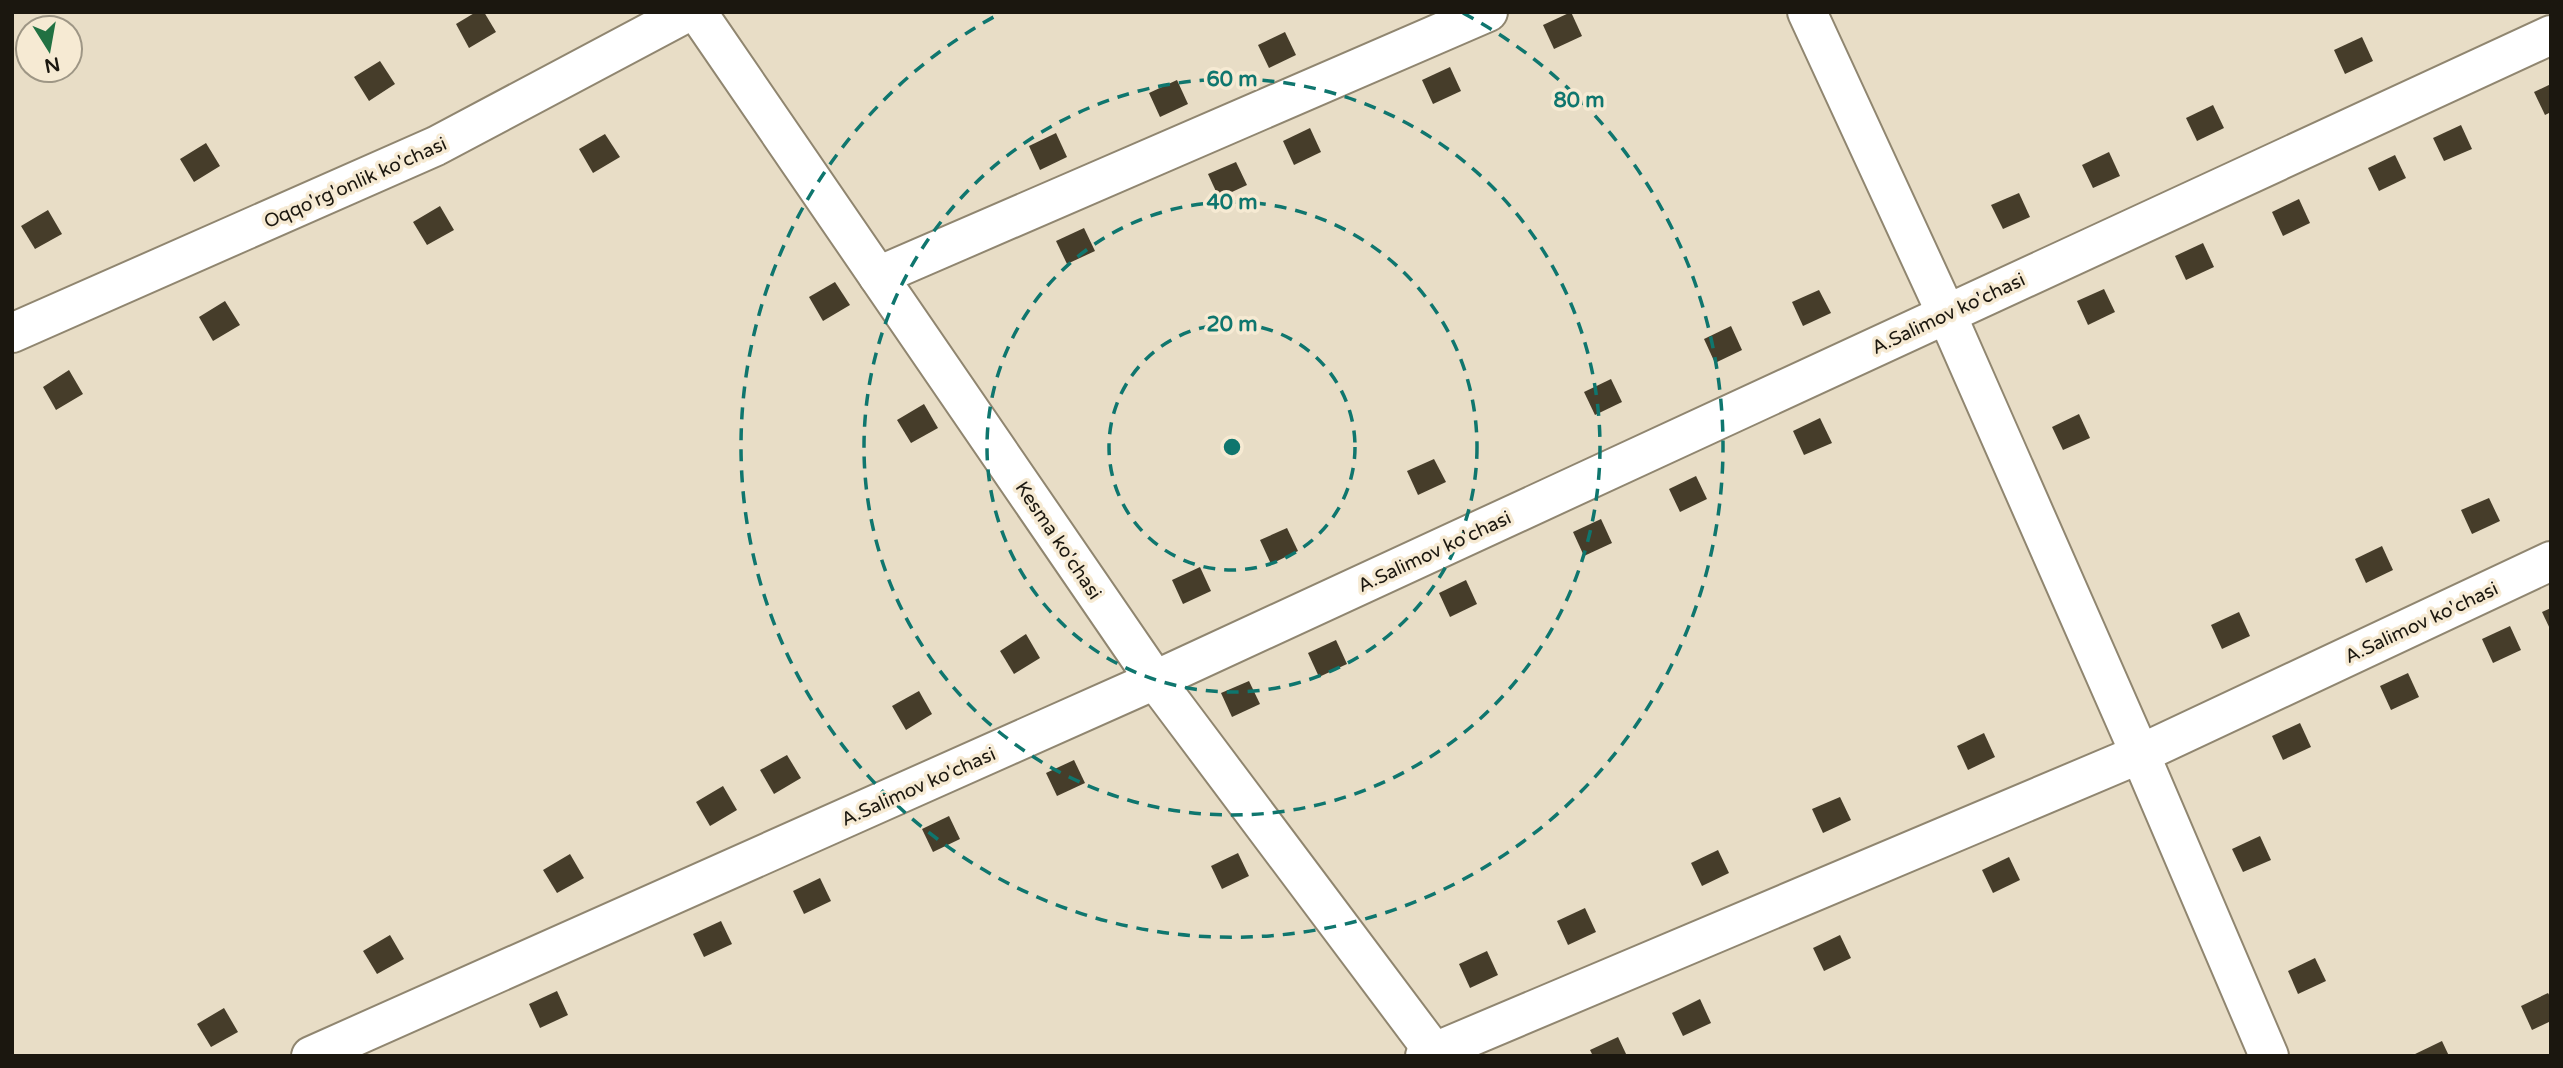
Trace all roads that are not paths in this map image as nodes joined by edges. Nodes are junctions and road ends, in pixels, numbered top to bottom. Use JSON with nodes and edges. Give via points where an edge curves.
{"nodes":[{"id":1,"x":688,"y":12,"type":"edge"},
{"id":2,"x":697,"y":12,"type":"edge"},
{"id":3,"x":1488,"y":12,"type":"edge"},
{"id":4,"x":1807,"y":12,"type":"edge"},
{"id":5,"x":2551,"y":35,"type":"edge"},
{"id":6,"x":878,"y":276,"type":"junction"},
{"id":7,"x":1946,"y":313,"type":"junction"},
{"id":8,"x":12,"y":333,"type":"edge"},
{"id":9,"x":2551,"y":562,"type":"edge"},
{"id":10,"x":1156,"y":680,"type":"junction"},
{"id":11,"x":2140,"y":754,"type":"junction"},
{"id":12,"x":1432,"y":1054,"type":"edge"},
{"id":13,"x":311,"y":1056,"type":"edge"},
{"id":14,"x":2269,"y":1056,"type":"edge"}],
"edges":[{"from":1,"to":8,"type":"street","name":"Oqqo'rg'onlik ko'chasi","via":[[436,146]]},
{"from":2,"to":6,"type":"street","name":"Kesma ko'chasi"},
{"from":3,"to":6,"type":"street"},
{"from":4,"to":7,"type":"street"},
{"from":5,"to":7,"type":"street","name":"A.Salimov ko'chasi"},
{"from":6,"to":10,"type":"street","name":"Kesma ko'chasi"},
{"from":7,"to":10,"type":"street","name":"A.Salimov ko'chasi"},
{"from":7,"to":11,"type":"street"},
{"from":9,"to":11,"type":"street","name":"A.Salimov ko'chasi"},
{"from":10,"to":12,"type":"street","name":"Kesma ko'chasi"},
{"from":10,"to":13,"type":"street","name":"A.Salimov ko'chasi"},
{"from":11,"to":12,"type":"street","name":"A.Salimov ko'chasi"},
{"from":11,"to":14,"type":"street"}]}
